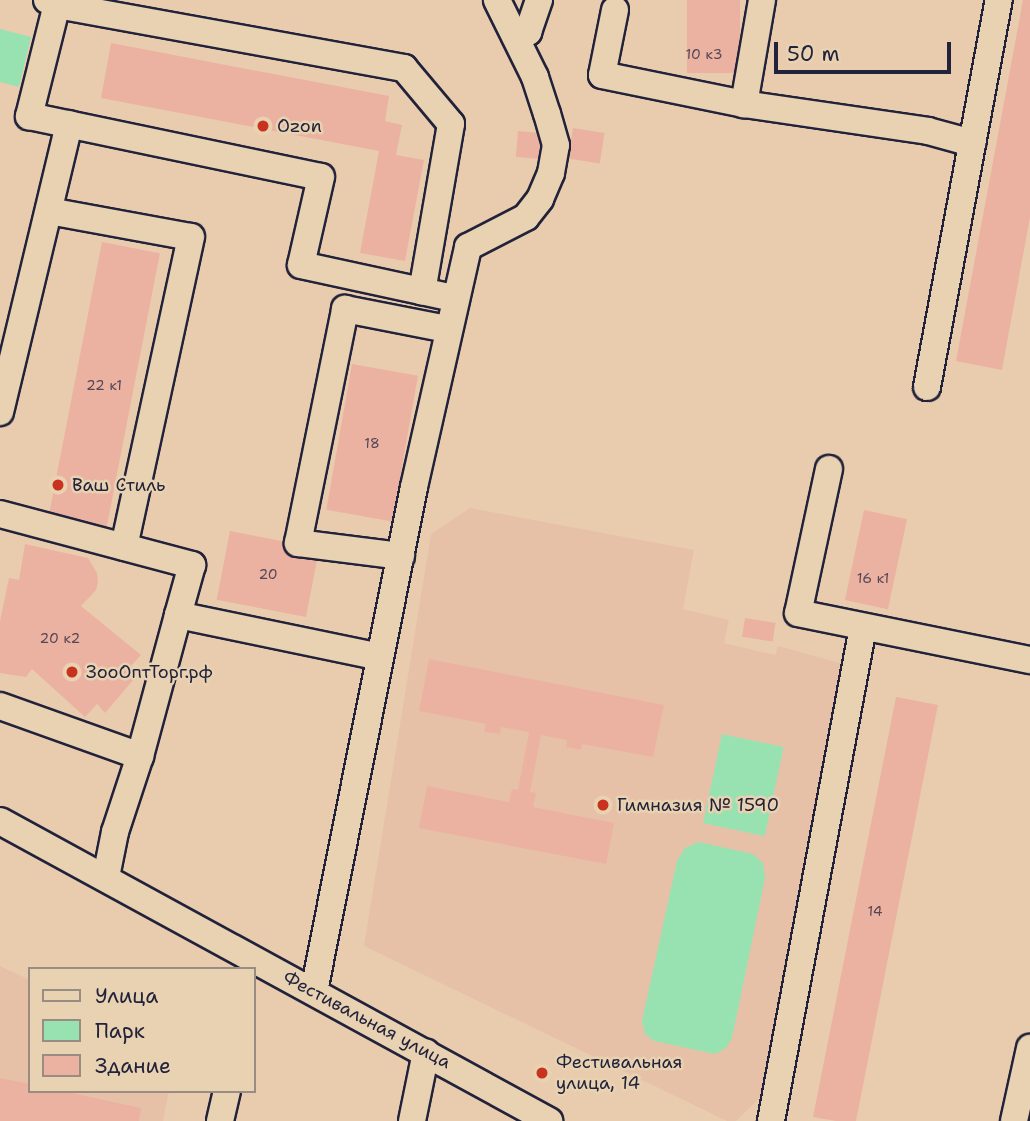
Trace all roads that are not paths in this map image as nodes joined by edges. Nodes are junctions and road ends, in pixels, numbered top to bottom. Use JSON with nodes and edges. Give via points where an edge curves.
{"nodes":[{"id":1,"x":497,"y":0,"type":"edge"},
{"id":2,"x":539,"y":0,"type":"edge"},
{"id":3,"x":762,"y":0,"type":"edge"},
{"id":4,"x":999,"y":0,"type":"edge"},
{"id":5,"x":54,"y":2,"type":"edge"},
{"id":6,"x":615,"y":10,"type":"dead end"},
{"id":7,"x":516,"y":36,"type":"junction"},
{"id":8,"x":744,"y":104,"type":"junction"},
{"id":9,"x":69,"y":124,"type":"junction"},
{"id":10,"x":972,"y":143,"type":"junction"},
{"id":11,"x":49,"y":211,"type":"junction"},
{"id":12,"x":422,"y":292,"type":"junction"},
{"id":13,"x":454,"y":299,"type":"junction"},
{"id":14,"x":447,"y":328,"type":"junction"},
{"id":15,"x":927,"y":387,"type":"dead end"},
{"id":16,"x":0,"y":412,"type":"edge"},
{"id":17,"x":829,"y":469,"type":"dead end"},
{"id":18,"x":0,"y":514,"type":"edge"},
{"id":19,"x":124,"y":547,"type":"junction"},
{"id":20,"x":401,"y":556,"type":"junction"},
{"id":21,"x":178,"y":615,"type":"junction"},
{"id":22,"x":863,"y":627,"type":"junction"},
{"id":23,"x":380,"y":657,"type":"junction"},
{"id":24,"x":1030,"y":660,"type":"edge"},
{"id":25,"x":0,"y":706,"type":"edge"},
{"id":26,"x":140,"y":756,"type":"junction"},
{"id":27,"x":0,"y":821,"type":"edge"},
{"id":28,"x":106,"y":877,"type":"junction"},
{"id":29,"x":247,"y":967,"type":"edge"},
{"id":30,"x":258,"y":974,"type":"edge"},
{"id":31,"x":314,"y":991,"type":"junction"},
{"id":32,"x":1030,"y":1048,"type":"edge"},
{"id":33,"x":426,"y":1052,"type":"junction"},
{"id":34,"x":227,"y":1093,"type":"edge"},
{"id":35,"x":220,"y":1121,"type":"edge"},
{"id":36,"x":412,"y":1121,"type":"edge"},
{"id":37,"x":549,"y":1121,"type":"edge"},
{"id":38,"x":771,"y":1121,"type":"edge"},
{"id":39,"x":1014,"y":1121,"type":"edge"}],
"edges":[{"from":1,"to":7,"type":"street"},
{"from":2,"to":7,"type":"street","via":[[528,32]]},
{"from":3,"to":8,"type":"street"},
{"from":4,"to":10,"type":"street"},
{"from":5,"to":9,"type":"street","via":[[29,116]]},
{"from":5,"to":12,"type":"street","via":[[404,68],[451,124]]},
{"from":6,"to":8,"type":"street","via":[[602,75]]},
{"from":7,"to":13,"type":"street","via":[[535,78],[555,145],[551,173],[526,217],[468,247]]},
{"from":8,"to":10,"type":"street","via":[[928,131]]},
{"from":9,"to":11,"type":"street"},
{"from":9,"to":12,"type":"street","via":[[321,177],[301,265]]},
{"from":10,"to":15,"type":"street"},
{"from":11,"to":16,"type":"street"},
{"from":11,"to":19,"type":"street","via":[[191,237]]},
{"from":12,"to":13,"type":"street"},
{"from":13,"to":14,"type":"street"},
{"from":14,"to":20,"type":"street"},
{"from":14,"to":20,"type":"street","via":[[345,309],[298,544]]},
{"from":17,"to":22,"type":"street","via":[[798,613]]},
{"from":18,"to":19,"type":"street"},
{"from":19,"to":21,"type":"street","via":[[192,565]]},
{"from":20,"to":23,"type":"street"},
{"from":21,"to":23,"type":"street"},
{"from":21,"to":26,"type":"street"},
{"from":22,"to":24,"type":"street"},
{"from":22,"to":38,"type":"street"},
{"from":23,"to":31,"type":"street"},
{"from":25,"to":26,"type":"street"},
{"from":26,"to":28,"type":"street","via":[[115,832]]},
{"from":27,"to":28,"type":"street","name":"Фестивальная улица"},
{"from":28,"to":29,"type":"street","name":"Фестивальная улица"},
{"from":30,"to":31,"type":"street","name":"Фестивальная улица"},
{"from":31,"to":33,"type":"street","name":"Фестивальная улица"},
{"from":32,"to":39,"type":"street"},
{"from":33,"to":36,"type":"street"},
{"from":33,"to":37,"type":"street","name":"Фестивальная улица"},
{"from":34,"to":35,"type":"street"}]}
